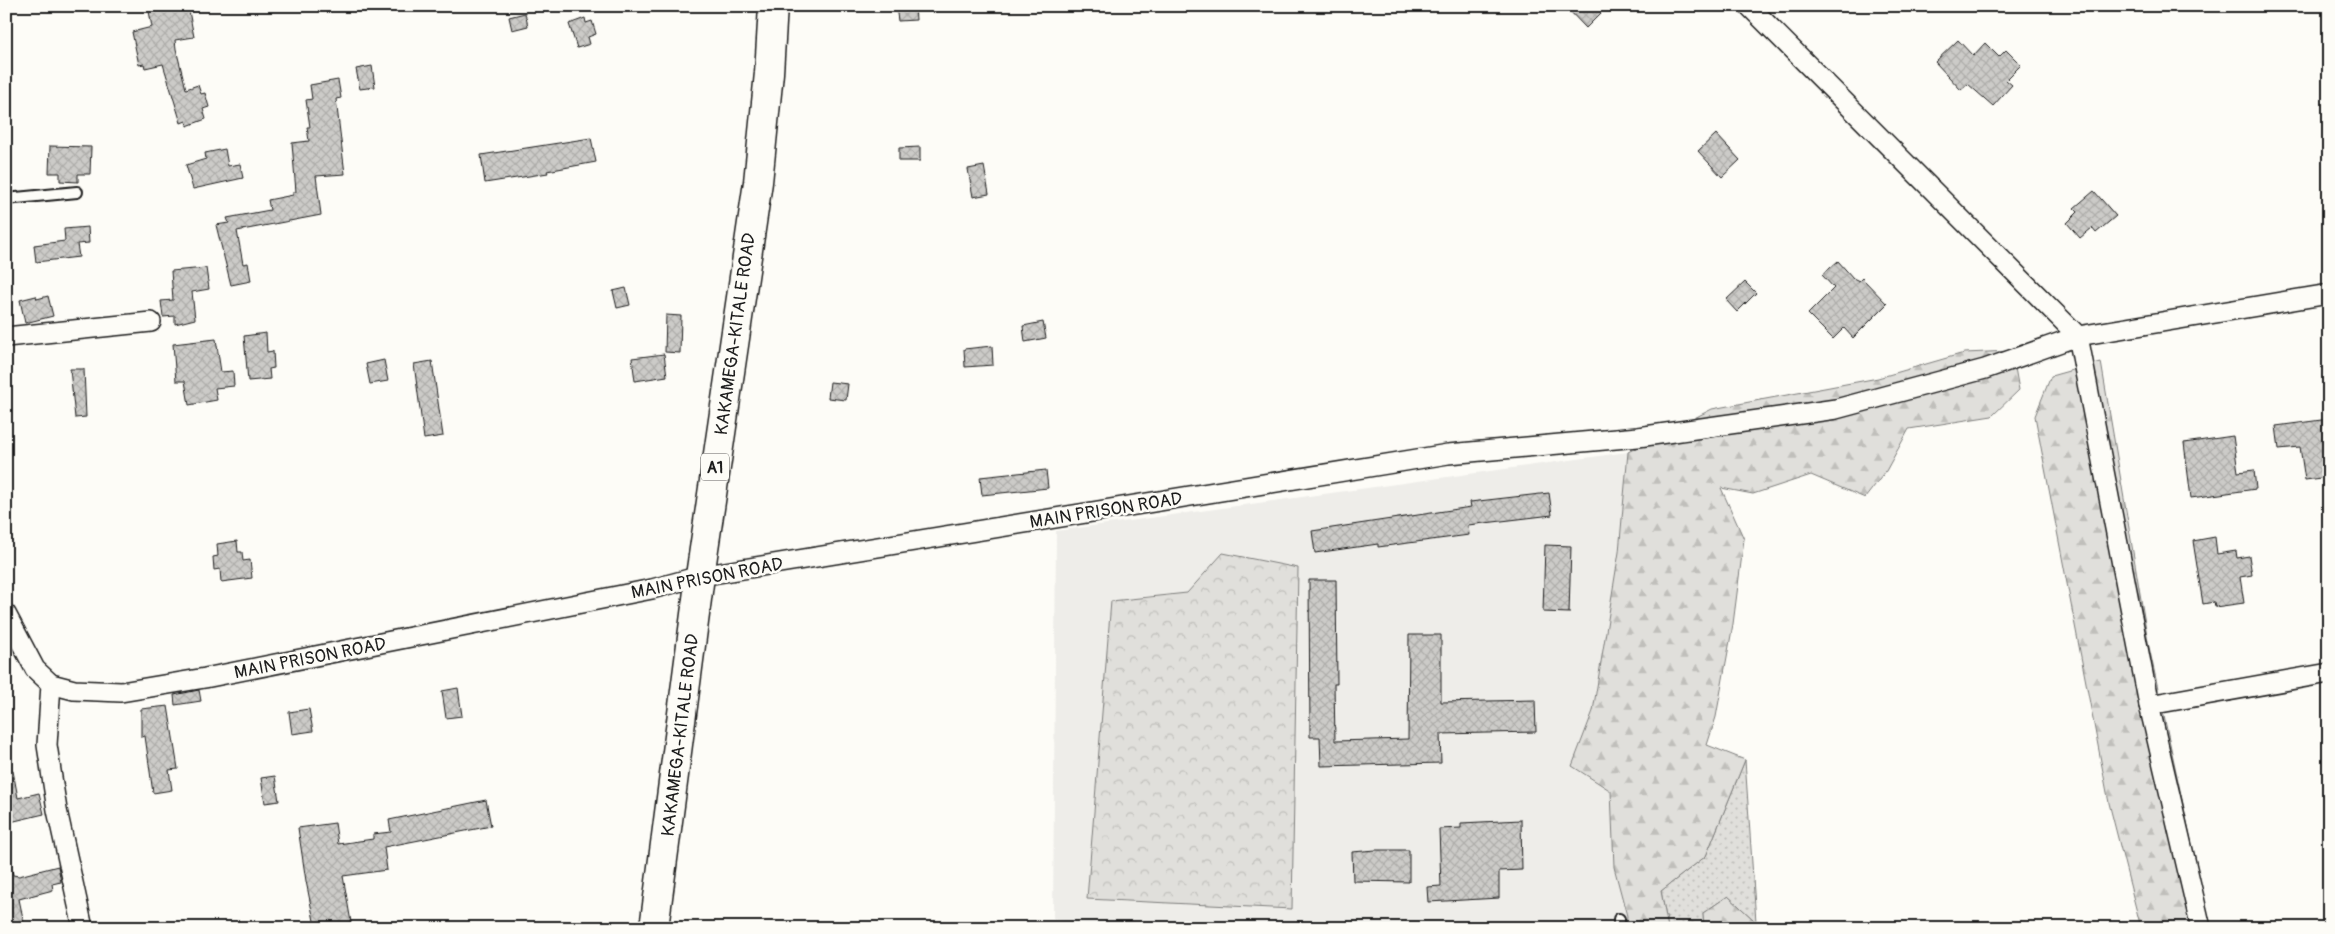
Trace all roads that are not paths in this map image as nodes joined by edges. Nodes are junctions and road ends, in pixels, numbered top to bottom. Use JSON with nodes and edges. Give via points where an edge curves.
{"nodes":[{"id":1,"x":773,"y":6,"type":"edge"},
{"id":2,"x":1749,"y":6,"type":"edge"},
{"id":3,"x":76,"y":192,"type":"dead end"},
{"id":4,"x":6,"y":199,"type":"edge"},
{"id":5,"x":2329,"y":294,"type":"edge"},
{"id":6,"x":151,"y":322,"type":"dead end"},
{"id":7,"x":2078,"y":336,"type":"junction"},
{"id":8,"x":6,"y":337,"type":"edge"},
{"id":9,"x":700,"y":576,"type":"junction"},
{"id":10,"x":6,"y":614,"type":"edge"},
{"id":11,"x":2329,"y":673,"type":"edge"},
{"id":12,"x":51,"y":684,"type":"junction"},
{"id":13,"x":2149,"y":705,"type":"junction"},
{"id":14,"x":82,"y":928,"type":"edge"},
{"id":15,"x":654,"y":928,"type":"edge"},
{"id":16,"x":2201,"y":928,"type":"edge"}],
"edges":[{"from":1,"to":9,"type":"highway","name":"KAKAMEGA-KITALE ROAD","number":"A1","via":[[770,73],[758,182]]},
{"from":2,"to":7,"type":"street"},
{"from":3,"to":4,"type":"lane"},
{"from":5,"to":7,"type":"street","name":"MAIN PRISON ROAD"},
{"from":6,"to":8,"type":"street"},
{"from":7,"to":9,"type":"street","name":"MAIN PRISON ROAD","via":[[1985,369],[1836,409],[1638,437],[1448,454]]},
{"from":7,"to":13,"type":"street"},
{"from":9,"to":12,"type":"street","name":"MAIN PRISON ROAD","via":[[652,589],[121,692],[74,690]]},
{"from":9,"to":15,"type":"highway","name":"KAKAMEGA-KITALE ROAD","number":"A1"},
{"from":10,"to":12,"type":"street","via":[[35,669]]},
{"from":11,"to":13,"type":"street"},
{"from":12,"to":14,"type":"street","via":[[47,745]]},
{"from":13,"to":16,"type":"street"}]}
